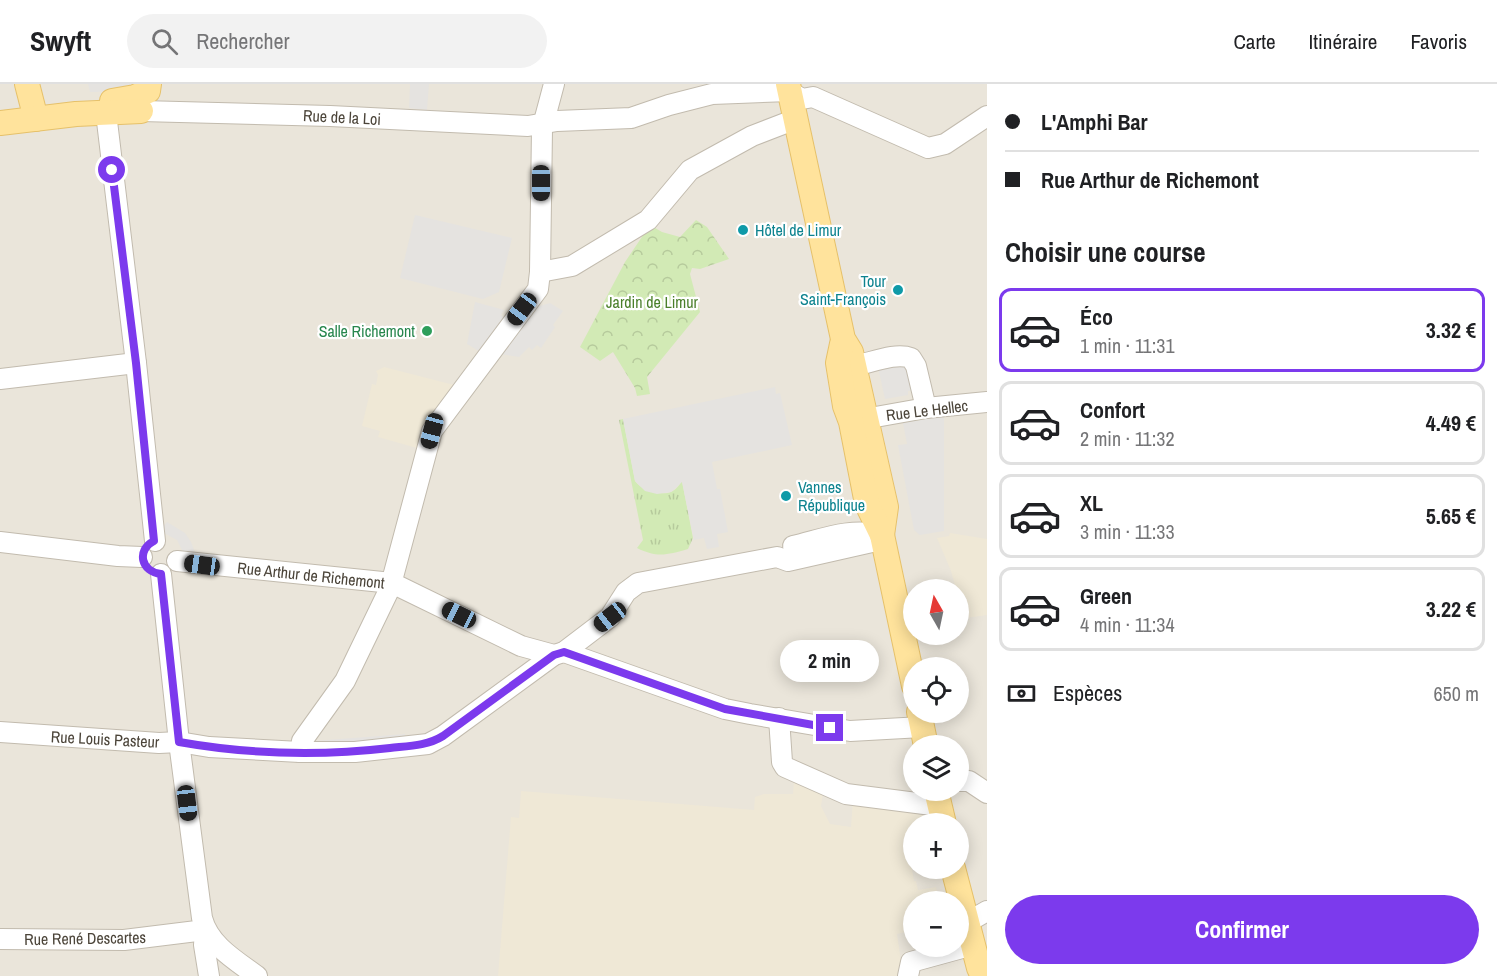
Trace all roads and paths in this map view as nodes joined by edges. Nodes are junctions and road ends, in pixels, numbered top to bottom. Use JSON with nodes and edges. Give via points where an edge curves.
{"nodes":[{"id":1,"x":27,"y":84,"type":"edge"},
{"id":2,"x":554,"y":84,"type":"edge"},
{"id":3,"x":788,"y":87,"type":"edge"},
{"id":4,"x":146,"y":95,"type":"edge"},
{"id":5,"x":76,"y":114,"type":"junction"},
{"id":6,"x":106,"y":114,"type":"junction"},
{"id":7,"x":987,"y":116,"type":"edge"},
{"id":8,"x":36,"y":119,"type":"junction"},
{"id":9,"x":796,"y":119,"type":"junction"},
{"id":10,"x":0,"y":123,"type":"edge"},
{"id":11,"x":544,"y":123,"type":"junction"},
{"id":12,"x":540,"y":272,"type":"junction"},
{"id":13,"x":843,"y":339,"type":"junction"},
{"id":14,"x":136,"y":363,"type":"junction"},
{"id":15,"x":854,"y":366,"type":"junction"},
{"id":16,"x":0,"y":379,"type":"edge"},
{"id":17,"x":987,"y":402,"type":"edge"},
{"id":18,"x":926,"y":408,"type":"junction"},
{"id":19,"x":859,"y":420,"type":"junction"},
{"id":20,"x":882,"y":536,"type":"junction"},
{"id":21,"x":154,"y":541,"type":"junction"},
{"id":22,"x":0,"y":542,"type":"edge"},
{"id":23,"x":142,"y":557,"type":"junction"},
{"id":24,"x":177,"y":561,"type":"junction"},
{"id":25,"x":161,"y":574,"type":"junction"},
{"id":26,"x":392,"y":583,"type":"junction"},
{"id":27,"x":521,"y":646,"type":"junction"},
{"id":28,"x":559,"y":654,"type":"junction"},
{"id":29,"x":908,"y":657,"type":"edge"},
{"id":30,"x":513,"y":684,"type":"junction"},
{"id":31,"x":779,"y":718,"type":"junction"},
{"id":32,"x":923,"y":728,"type":"edge"},
{"id":33,"x":0,"y":732,"type":"edge"},
{"id":34,"x":179,"y":742,"type":"junction"},
{"id":35,"x":300,"y":752,"type":"junction"},
{"id":36,"x":969,"y":781,"type":"edge"},
{"id":37,"x":987,"y":793,"type":"edge"},
{"id":38,"x":940,"y":807,"type":"edge"},
{"id":39,"x":956,"y":879,"type":"edge"},
{"id":40,"x":987,"y":911,"type":"edge"},
{"id":41,"x":205,"y":930,"type":"junction"},
{"id":42,"x":0,"y":939,"type":"edge"},
{"id":43,"x":975,"y":942,"type":"edge"},
{"id":44,"x":240,"y":963,"type":"junction"},
{"id":45,"x":211,"y":976,"type":"edge"},
{"id":46,"x":257,"y":976,"type":"edge"},
{"id":47,"x":908,"y":976,"type":"edge"},
{"id":48,"x":983,"y":976,"type":"edge"}],
"edges":[{"from":1,"to":8,"type":"main road"},
{"from":2,"to":11,"type":"street"},
{"from":3,"to":7,"type":"street","via":[[802,99],[813,98],[928,147],[945,144]]},
{"from":3,"to":9,"type":"main road"},
{"from":3,"to":11,"type":"street","name":"Rue de la Loi","via":[[704,95],[631,118]]},
{"from":4,"to":5,"type":"main road","via":[[89,106]]},
{"from":4,"to":6,"type":"main road"},
{"from":4,"to":11,"type":"street","name":"Rue de la Loi","via":[[330,116],[528,126]]},
{"from":5,"to":6,"type":"main road"},
{"from":5,"to":8,"type":"main road"},
{"from":6,"to":14,"type":"street"},
{"from":8,"to":10,"type":"main road"},
{"from":9,"to":12,"type":"street","via":[[752,136],[690,170],[648,220],[572,266]]},
{"from":9,"to":13,"type":"main road"},
{"from":11,"to":12,"type":"street"},
{"from":12,"to":26,"type":"street","via":[[537,289],[432,431]]},
{"from":13,"to":15,"type":"main road"},
{"from":13,"to":19,"type":"main road","via":[[838,363],[844,399]]},
{"from":14,"to":16,"type":"street"},
{"from":14,"to":21,"type":"street"},
{"from":15,"to":18,"type":"street","via":[[911,358]]},
{"from":15,"to":19,"type":"main road"},
{"from":17,"to":18,"type":"street","name":"Rue Le Hellec"},
{"from":18,"to":19,"type":"street","name":"Rue Le Hellec"},
{"from":19,"to":20,"type":"main road","via":[[886,507]]},
{"from":20,"to":28,"type":"street","name":"Rue Louis Pasteur","via":[[872,542],[788,561],[777,557],[638,583],[610,617]]},
{"from":20,"to":29,"type":"main road"},
{"from":21,"to":23,"type":"street"},
{"from":21,"to":24,"type":"street","via":[[171,544]]},
{"from":22,"to":23,"type":"street"},
{"from":23,"to":25,"type":"street","via":[[150,572]]},
{"from":24,"to":25,"type":"street","via":[[173,569]]},
{"from":24,"to":26,"type":"street","name":"Rue Arthur de Richemont"},
{"from":25,"to":34,"type":"street"},
{"from":26,"to":27,"type":"street","name":"Rue Arthur de Richemont"},
{"from":26,"to":35,"type":"street","via":[[345,681],[302,741]]},
{"from":27,"to":28,"type":"street","name":"Rue Arthur de Richemont"},
{"from":27,"to":30,"type":"street"},
{"from":28,"to":30,"type":"street","name":"Rue Louis Pasteur"},
{"from":28,"to":31,"type":"street","name":"Rue Arthur de Richemont","via":[[725,709]]},
{"from":30,"to":35,"type":"street","name":"Rue Louis Pasteur","via":[[428,744],[363,752]]},
{"from":31,"to":32,"type":"street","name":"Rue Arthur de Richemont","via":[[850,731]]},
{"from":31,"to":38,"type":"street","via":[[785,767],[861,798]]},
{"from":33,"to":34,"type":"street","name":"Rue Louis Pasteur"},
{"from":34,"to":35,"type":"street","name":"Rue Louis Pasteur"},
{"from":34,"to":41,"type":"street"},
{"from":36,"to":37,"type":"street"},
{"from":39,"to":43,"type":"main road"},
{"from":40,"to":43,"type":"street"},
{"from":41,"to":42,"type":"street","name":"Rue René Descartes","via":[[124,940]]},
{"from":41,"to":44,"type":"street"},
{"from":41,"to":45,"type":"street"},
{"from":43,"to":47,"type":"street","via":[[911,962]]},
{"from":43,"to":48,"type":"main road"},
{"from":44,"to":45,"type":"street","via":[[221,965]]},
{"from":44,"to":46,"type":"street"}]}
